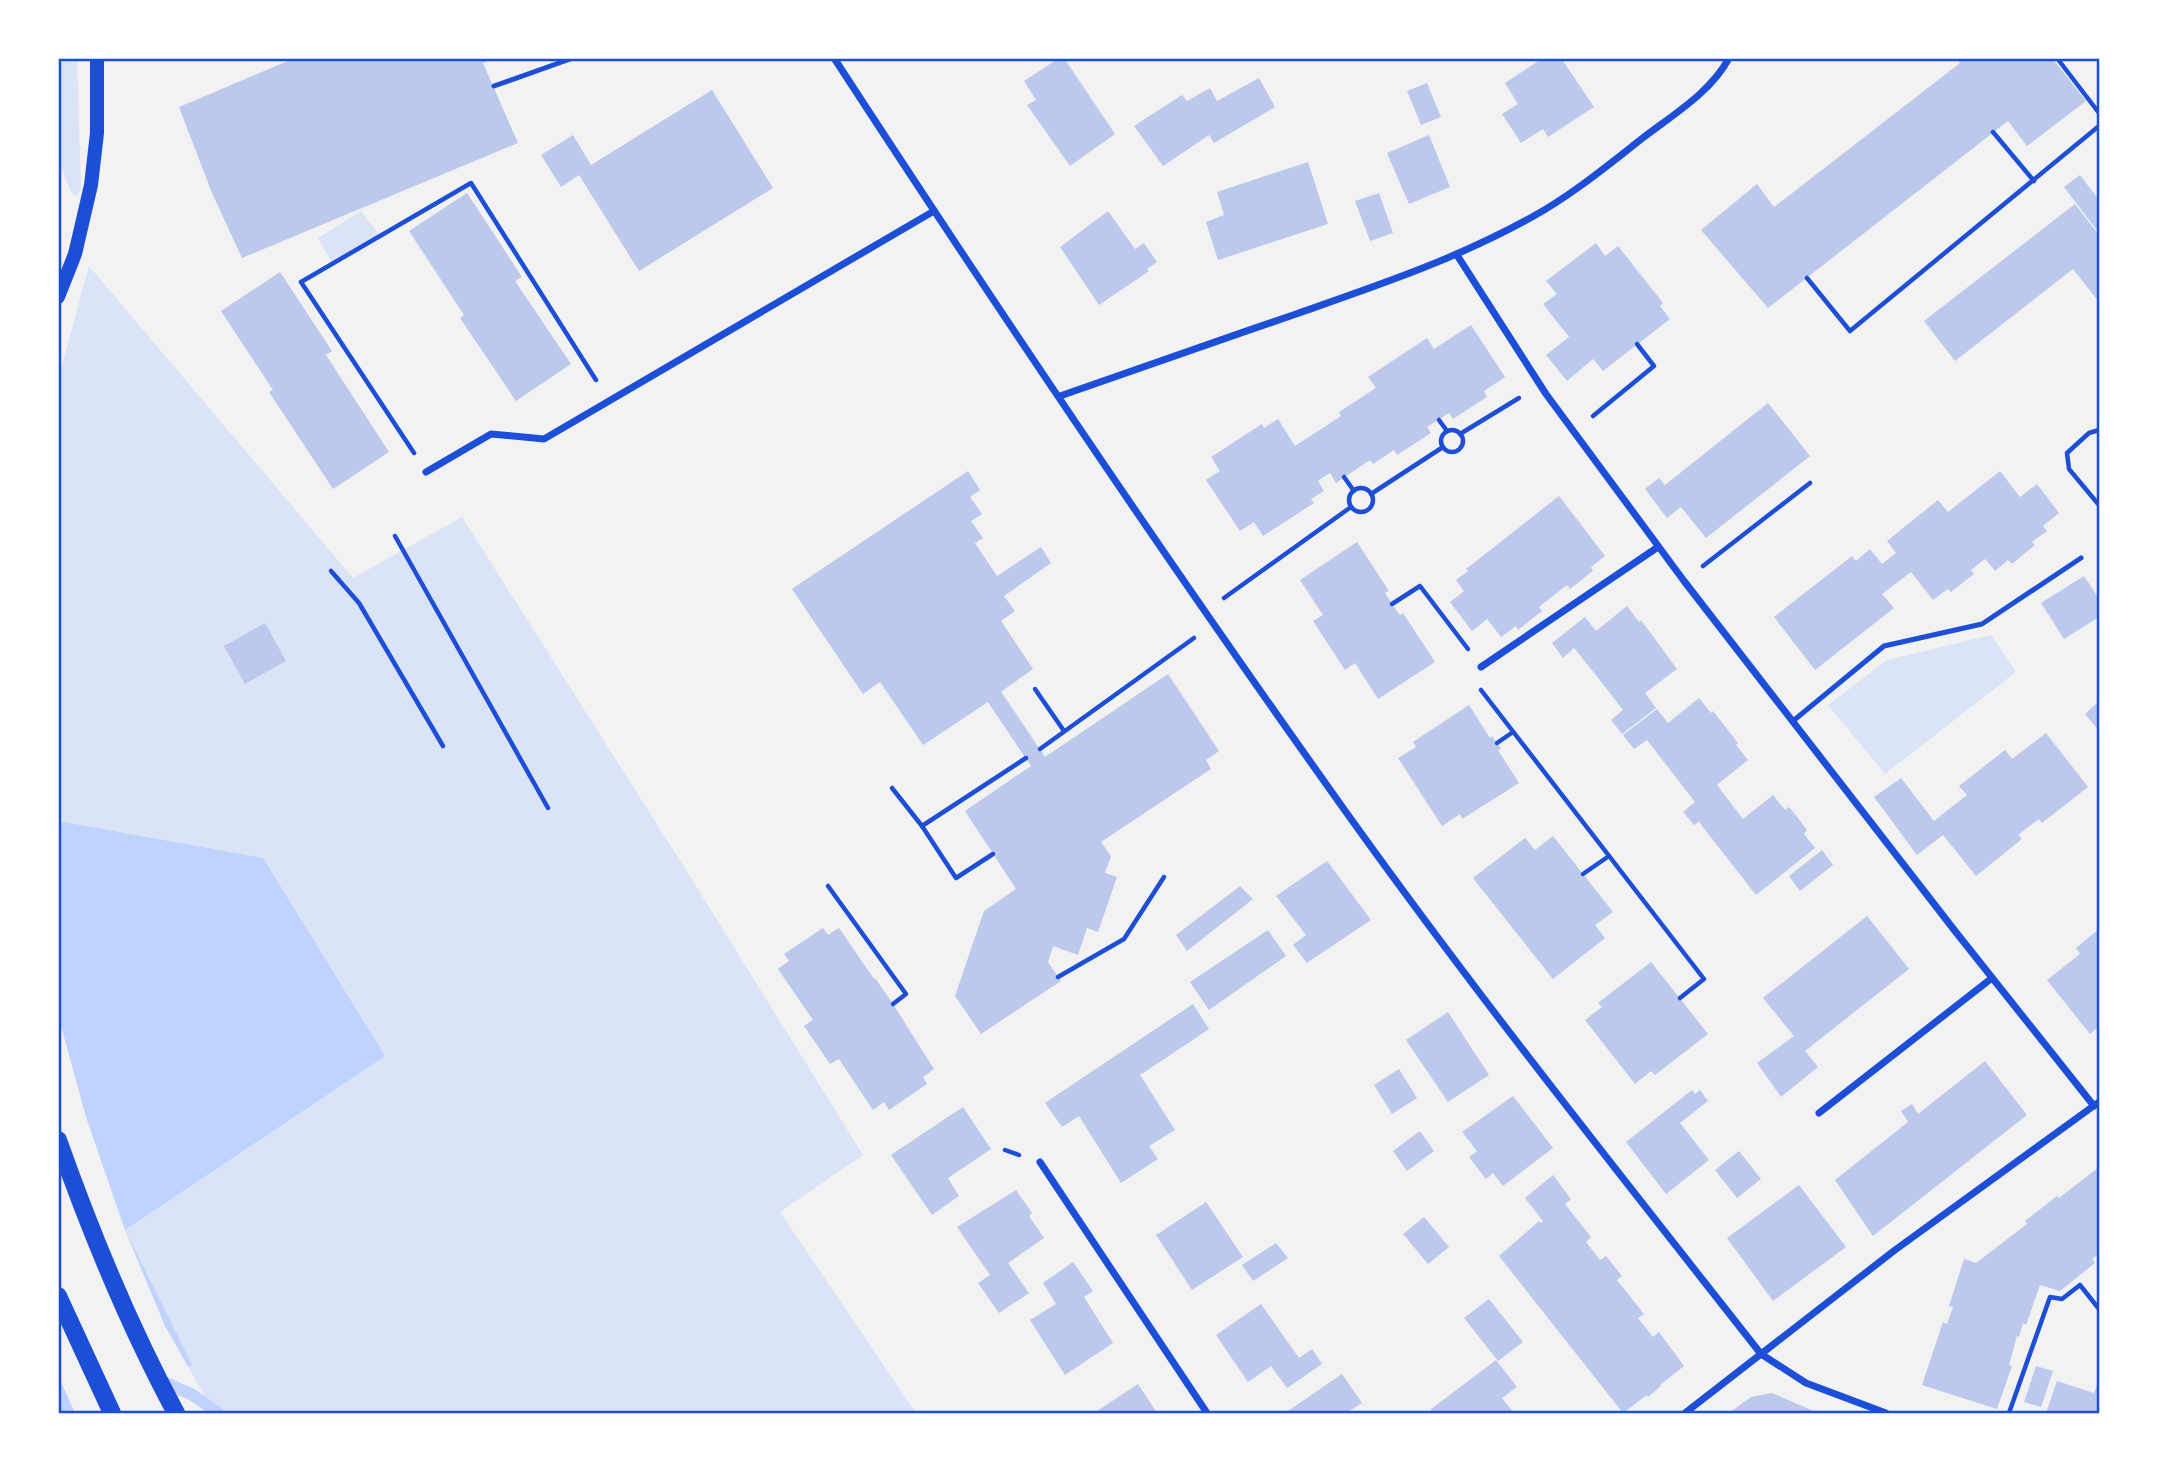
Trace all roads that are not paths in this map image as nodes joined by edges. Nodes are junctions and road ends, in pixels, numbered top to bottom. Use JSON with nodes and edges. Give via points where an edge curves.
{"nodes":[{"id":1,"x":97,"y":58,"type":"edge"},
{"id":2,"x":573,"y":58,"type":"edge"},
{"id":3,"x":834,"y":58,"type":"edge"},
{"id":4,"x":1729,"y":59,"type":"edge"},
{"id":5,"x":494,"y":86,"type":"dead end"},
{"id":6,"x":934,"y":211,"type":"junction"},
{"id":7,"x":1457,"y":255,"type":"junction"},
{"id":8,"x":58,"y":297,"type":"edge"},
{"id":9,"x":1060,"y":396,"type":"junction"},
{"id":10,"x":426,"y":472,"type":"road end"},
{"id":11,"x":1658,"y":547,"type":"junction"},
{"id":12,"x":2081,"y":558,"type":"dead end"},
{"id":13,"x":1481,"y":667,"type":"road end"},
{"id":14,"x":1793,"y":721,"type":"junction"},
{"id":15,"x":1992,"y":978,"type":"junction"},
{"id":16,"x":2097,"y":1104,"type":"edge"},
{"id":17,"x":1819,"y":1113,"type":"dead end"},
{"id":18,"x":58,"y":1140,"type":"edge"},
{"id":19,"x":1040,"y":1162,"type":"dead end"},
{"id":20,"x":58,"y":1296,"type":"edge"},
{"id":21,"x":1761,"y":1354,"type":"junction"},
{"id":22,"x":112,"y":1413,"type":"edge"},
{"id":23,"x":176,"y":1413,"type":"edge"},
{"id":24,"x":1207,"y":1413,"type":"edge"},
{"id":25,"x":1685,"y":1413,"type":"edge"},
{"id":26,"x":1886,"y":1413,"type":"edge"}],
"edges":[{"from":1,"to":8,"type":"main road","via":[[97,133],[91,185],[75,254]]},
{"from":2,"to":5,"type":"lane"},
{"from":3,"to":6,"type":"street"},
{"from":4,"to":7,"type":"street","via":[[1695,98],[1576,190]]},
{"from":6,"to":9,"type":"street"},
{"from":6,"to":10,"type":"street","via":[[544,439],[491,434]]},
{"from":7,"to":9,"type":"street"},
{"from":7,"to":11,"type":"street","via":[[1546,394]]},
{"from":9,"to":21,"type":"street","via":[[1327,785],[1524,1051]]},
{"from":11,"to":13,"type":"street"},
{"from":11,"to":14,"type":"street"},
{"from":12,"to":14,"type":"lane","via":[[1982,624],[1884,646]]},
{"from":14,"to":15,"type":"street"},
{"from":15,"to":16,"type":"street"},
{"from":15,"to":17,"type":"street"},
{"from":16,"to":21,"type":"street"},
{"from":18,"to":23,"type":"main road","via":[[120,1297]]},
{"from":19,"to":24,"type":"street"},
{"from":20,"to":22,"type":"main road"},
{"from":21,"to":25,"type":"street"},
{"from":21,"to":26,"type":"street","via":[[1806,1383]]}]}
